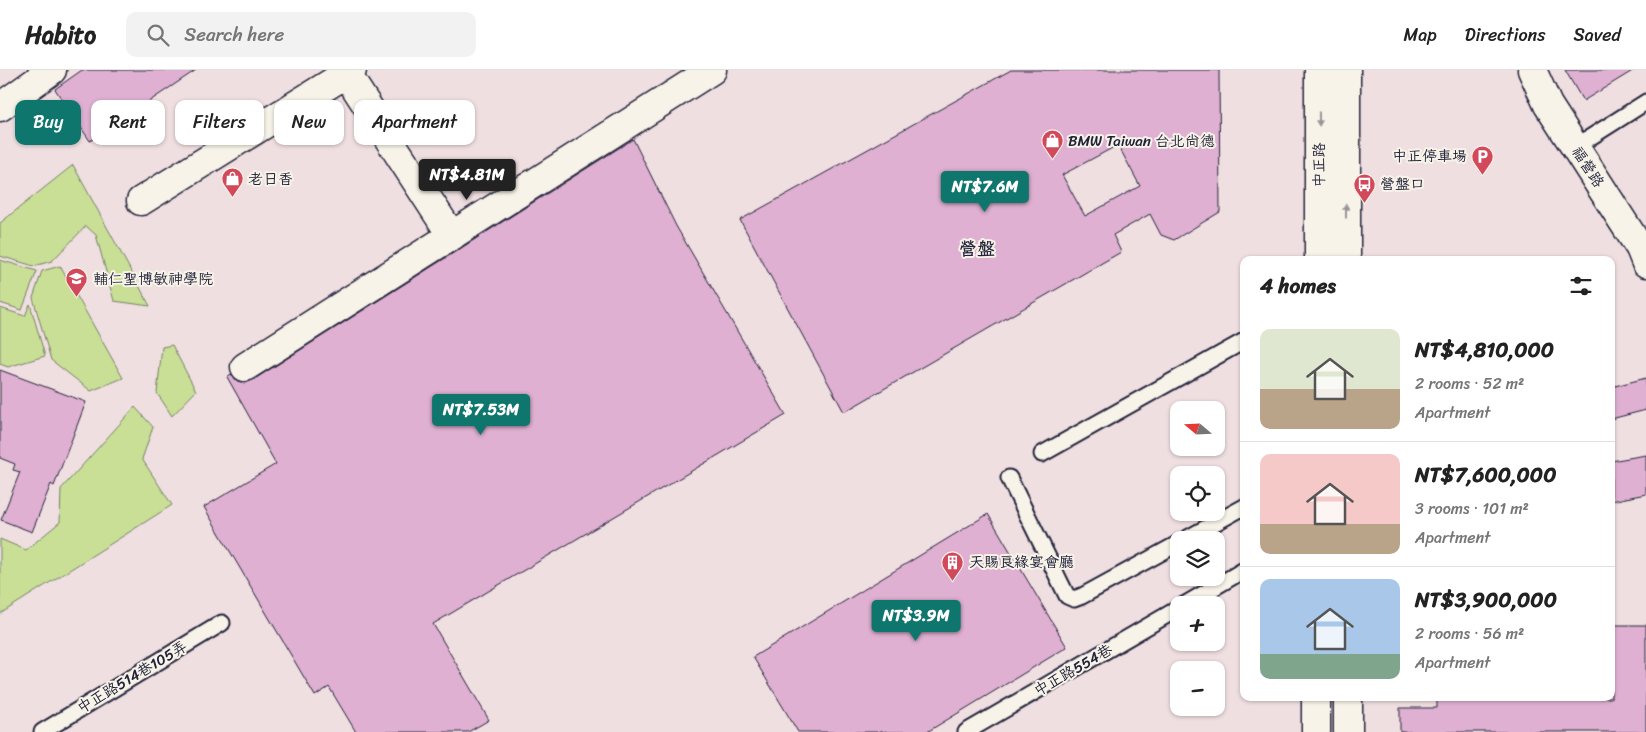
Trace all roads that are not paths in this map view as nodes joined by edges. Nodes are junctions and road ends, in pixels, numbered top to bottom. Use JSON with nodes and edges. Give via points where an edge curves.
{"nodes":[{"id":1,"x":52,"y":70,"type":"edge"},
{"id":2,"x":712,"y":70,"type":"edge"},
{"id":3,"x":1319,"y":70,"type":"edge"},
{"id":4,"x":1346,"y":70,"type":"edge"},
{"id":5,"x":1532,"y":70,"type":"edge"},
{"id":6,"x":348,"y":71,"type":"edge"},
{"id":7,"x":1646,"y":102,"type":"edge"},
{"id":8,"x":0,"y":107,"type":"edge"},
{"id":9,"x":1575,"y":147,"type":"junction"},
{"id":10,"x":141,"y":201,"type":"dead end"},
{"id":11,"x":452,"y":236,"type":"junction"},
{"id":12,"x":1319,"y":256,"type":"edge"},
{"id":13,"x":1346,"y":256,"type":"edge"},
{"id":14,"x":1646,"y":263,"type":"edge"},
{"id":15,"x":1240,"y":343,"type":"edge"},
{"id":16,"x":245,"y":367,"type":"dead end"},
{"id":17,"x":1042,"y":454,"type":"dead end"},
{"id":18,"x":1009,"y":478,"type":"dead end"},
{"id":19,"x":1240,"y":509,"type":"edge"},
{"id":20,"x":1200,"y":531,"type":"edge"},
{"id":21,"x":1170,"y":548,"type":"edge"},
{"id":22,"x":1240,"y":572,"type":"edge"},
{"id":23,"x":1199,"y":596,"type":"edge"},
{"id":24,"x":1170,"y":613,"type":"edge"},
{"id":25,"x":222,"y":623,"type":"dead end"},
{"id":26,"x":1316,"y":701,"type":"edge"},
{"id":27,"x":1348,"y":701,"type":"edge"},
{"id":28,"x":42,"y":732,"type":"edge"},
{"id":29,"x":966,"y":732,"type":"edge"},
{"id":30,"x":1316,"y":732,"type":"edge"},
{"id":31,"x":1348,"y":732,"type":"edge"}],
"edges":[{"from":1,"to":8,"type":"street"},
{"from":2,"to":11,"type":"street"},
{"from":3,"to":12,"type":"street","name":"中正路","one_way":true},
{"from":13,"to":4,"type":"street","name":"中正路","one_way":true},
{"from":5,"to":9,"type":"street","name":"福營路","via":[[1548,105]]},
{"from":6,"to":10,"type":"street"},
{"from":6,"to":11,"type":"street"},
{"from":7,"to":9,"type":"lane"},
{"from":9,"to":14,"type":"street","name":"福營路","via":[[1640,248]]},
{"from":11,"to":16,"type":"street"},
{"from":15,"to":17,"type":"lane"},
{"from":18,"to":21,"type":"lane","via":[[1067,596],[1074,599],[1082,596]]},
{"from":19,"to":20,"type":"lane"},
{"from":22,"to":23,"type":"lane"},
{"from":24,"to":29,"type":"lane","name":"中正路554巷"},
{"from":25,"to":28,"type":"lane","name":"中正路514巷105弄"},
{"from":26,"to":30,"type":"street"},
{"from":27,"to":31,"type":"street"}]}
